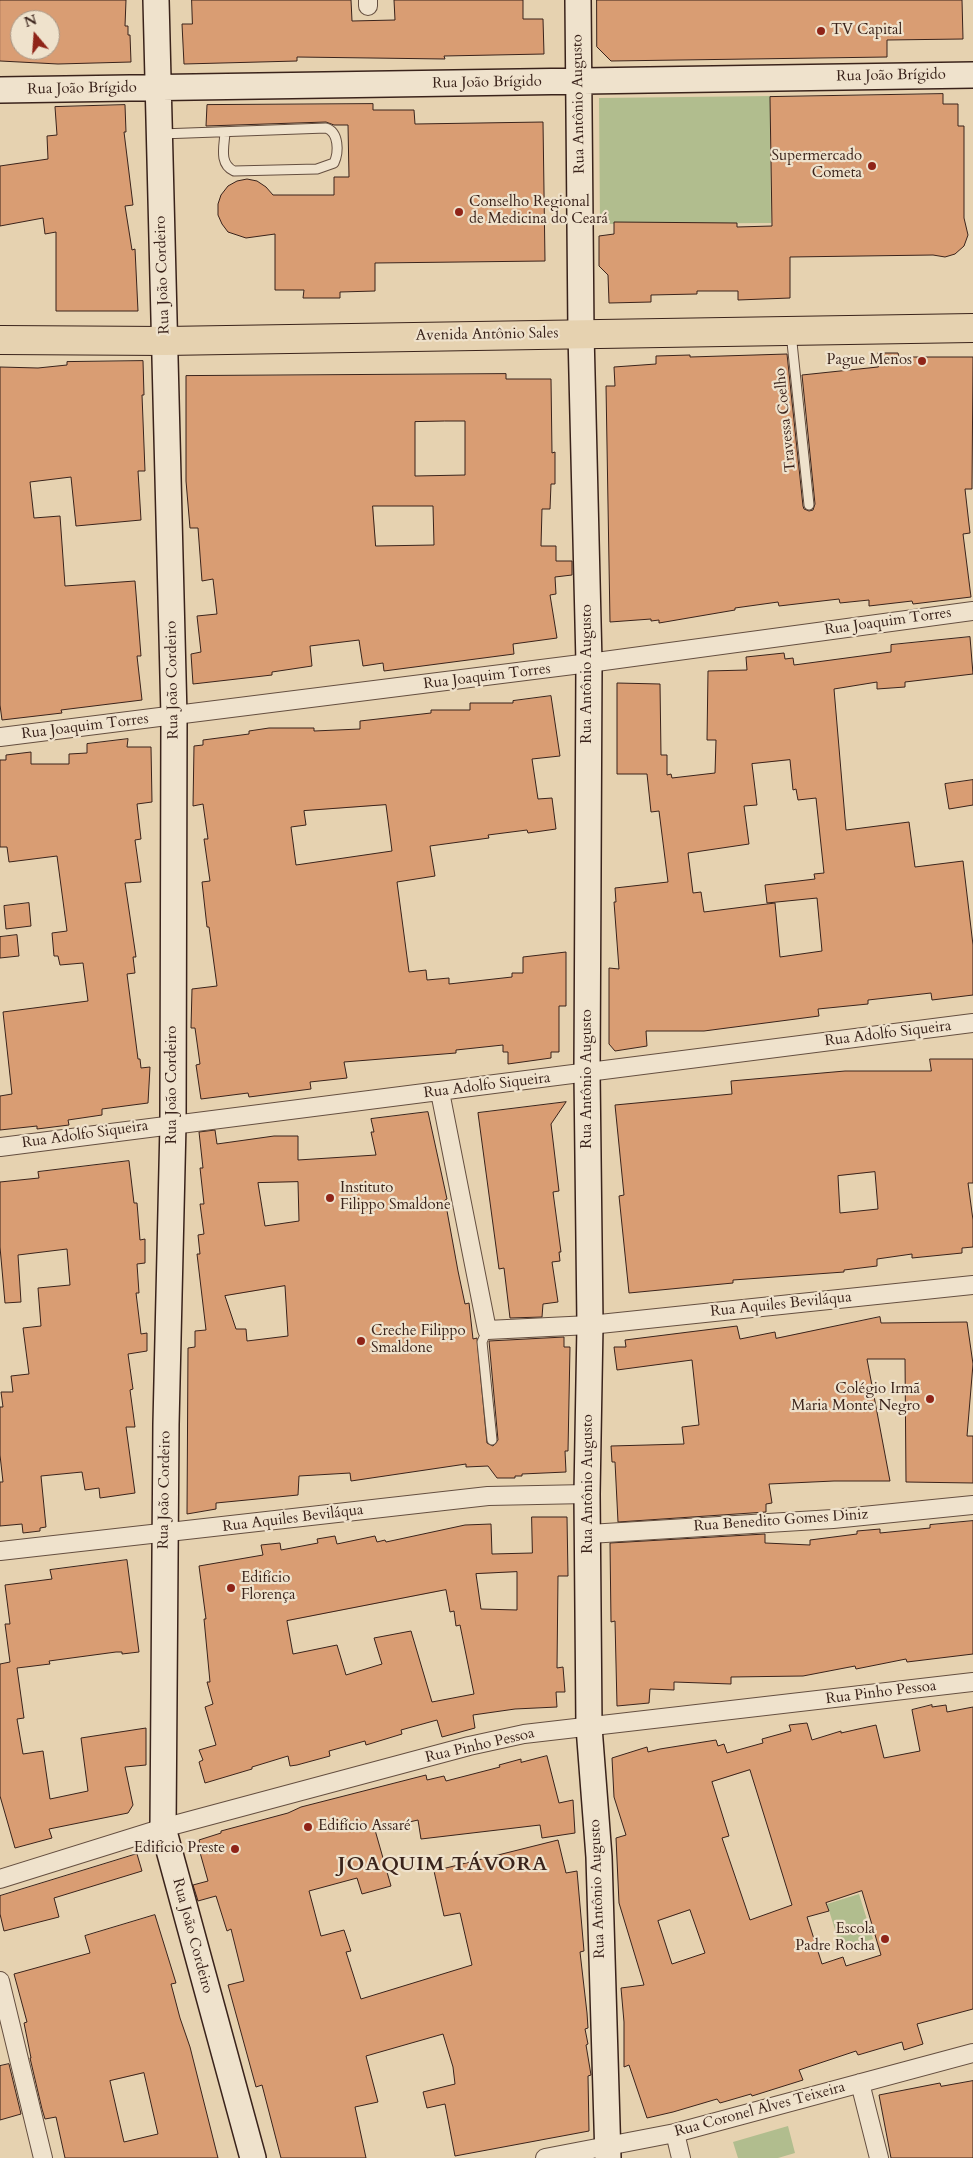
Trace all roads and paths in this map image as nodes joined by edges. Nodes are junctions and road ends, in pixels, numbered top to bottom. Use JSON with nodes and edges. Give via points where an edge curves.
{"nodes":[{"id":1,"x":156,"y":0,"type":"edge"},
{"id":2,"x":578,"y":0,"type":"edge"},
{"id":3,"x":973,"y":75,"type":"edge"},
{"id":4,"x":579,"y":82,"type":"junction"},
{"id":5,"x":157,"y":89,"type":"junction"},
{"id":6,"x":0,"y":90,"type":"edge"},
{"id":7,"x":226,"y":133,"type":"junction"},
{"id":8,"x":159,"y":134,"type":"junction"},
{"id":9,"x":973,"y":328,"type":"edge"},
{"id":10,"x":790,"y":332,"type":"junction"},
{"id":11,"x":582,"y":333,"type":"junction"},
{"id":12,"x":0,"y":340,"type":"edge"},
{"id":13,"x":165,"y":340,"type":"junction"},
{"id":14,"x":809,"y":505,"type":"dead end"},
{"id":15,"x":973,"y":611,"type":"edge"},
{"id":16,"x":589,"y":663,"type":"junction"},
{"id":17,"x":174,"y":716,"type":"junction"},
{"id":18,"x":0,"y":737,"type":"edge"},
{"id":19,"x":973,"y":1023,"type":"edge"},
{"id":20,"x":587,"y":1073,"type":"junction"},
{"id":21,"x":440,"y":1092,"type":"junction"},
{"id":22,"x":173,"y":1124,"type":"junction"},
{"id":23,"x":0,"y":1147,"type":"edge"},
{"id":24,"x":973,"y":1285,"type":"edge"},
{"id":25,"x":590,"y":1324,"type":"junction"},
{"id":26,"x":487,"y":1330,"type":"junction"},
{"id":27,"x":492,"y":1440,"type":"dead end"},
{"id":28,"x":587,"y":1494,"type":"junction"},
{"id":29,"x":973,"y":1505,"type":"edge"},
{"id":30,"x":165,"y":1534,"type":"junction"},
{"id":31,"x":589,"y":1534,"type":"junction"},
{"id":32,"x":0,"y":1551,"type":"edge"},
{"id":33,"x":973,"y":1682,"type":"edge"},
{"id":34,"x":589,"y":1727,"type":"junction"},
{"id":35,"x":163,"y":1828,"type":"junction"},
{"id":36,"x":0,"y":1879,"type":"edge"},
{"id":37,"x":0,"y":1981,"type":"edge"},
{"id":38,"x":973,"y":2053,"type":"edge"},
{"id":39,"x":860,"y":2083,"type":"junction"},
{"id":40,"x":675,"y":2133,"type":"junction"},
{"id":41,"x":608,"y":2151,"type":"edge"},
{"id":42,"x":43,"y":2158,"type":"edge"},
{"id":43,"x":253,"y":2158,"type":"edge"},
{"id":44,"x":545,"y":2158,"type":"edge"},
{"id":45,"x":681,"y":2158,"type":"edge"},
{"id":46,"x":879,"y":2158,"type":"edge"}],
"edges":[{"from":1,"to":5,"type":"street","name":"Rua João Cordeiro"},
{"from":2,"to":4,"type":"street","name":"Rua Antônio Augusto"},
{"from":3,"to":4,"type":"street","name":"Rua João Brígido"},
{"from":4,"to":5,"type":"street","name":"Rua João Brígido"},
{"from":4,"to":11,"type":"street","name":"Rua Antônio Augusto"},
{"from":5,"to":6,"type":"street","name":"Rua João Brígido"},
{"from":5,"to":8,"type":"street","name":"Rua João Cordeiro"},
{"from":7,"to":7,"type":"lane","via":[[326,128],[337,141],[336,158],[334,163],[317,169],[234,171],[226,166],[223,156]]},
{"from":7,"to":8,"type":"lane"},
{"from":8,"to":13,"type":"street","name":"Rua João Cordeiro"},
{"from":9,"to":10,"type":"main road","name":"Avenida Antônio Sales"},
{"from":10,"to":11,"type":"main road","name":"Avenida Antônio Sales"},
{"from":10,"to":14,"type":"lane","name":"Travessa Coelho"},
{"from":11,"to":13,"type":"main road","name":"Avenida Antônio Sales"},
{"from":11,"to":16,"type":"street","name":"Rua Antônio Augusto"},
{"from":12,"to":13,"type":"main road","name":"Avenida Antônio Sales"},
{"from":13,"to":17,"type":"street","name":"Rua João Cordeiro"},
{"from":15,"to":16,"type":"street","name":"Rua Joaquim Torres"},
{"from":16,"to":17,"type":"street","name":"Rua Joaquim Torres"},
{"from":16,"to":20,"type":"street","name":"Rua Antônio Augusto"},
{"from":17,"to":18,"type":"street","name":"Rua Joaquim Torres"},
{"from":17,"to":22,"type":"street","name":"Rua João Cordeiro"},
{"from":19,"to":20,"type":"street","name":"Rua Adolfo Siqueira"},
{"from":20,"to":21,"type":"street","name":"Rua Adolfo Siqueira"},
{"from":20,"to":25,"type":"street","name":"Rua Antônio Augusto"},
{"from":21,"to":22,"type":"street","name":"Rua Adolfo Siqueira"},
{"from":21,"to":26,"type":"street"},
{"from":22,"to":23,"type":"street","name":"Rua Adolfo Siqueira"},
{"from":22,"to":30,"type":"street","name":"Rua João Cordeiro"},
{"from":24,"to":25,"type":"street","name":"Rua Aquiles Beviláqua"},
{"from":25,"to":26,"type":"street","name":"Rua Aquiles Beviláqua"},
{"from":25,"to":28,"type":"street","name":"Rua Antônio Augusto"},
{"from":26,"to":27,"type":"lane","via":[[482,1342]]},
{"from":28,"to":30,"type":"street","name":"Rua Aquiles Beviláqua","via":[[488,1496]]},
{"from":28,"to":31,"type":"street","name":"Rua Antônio Augusto"},
{"from":29,"to":31,"type":"street","name":"Rua Benedito Gomes Diniz","via":[[833,1519]]},
{"from":30,"to":32,"type":"street","name":"Rua Aquiles Beviláqua"},
{"from":30,"to":35,"type":"street","name":"Rua João Cordeiro"},
{"from":31,"to":34,"type":"street","name":"Rua Antônio Augusto"},
{"from":33,"to":34,"type":"street","name":"Rua Pinho Pessoa"},
{"from":34,"to":35,"type":"street","name":"Rua Pinho Pessoa","via":[[524,1734],[469,1746]]},
{"from":34,"to":41,"type":"street","name":"Rua Antônio Augusto","via":[[599,1857]]},
{"from":35,"to":36,"type":"street","name":"Rua Pinho Pessoa"},
{"from":35,"to":43,"type":"street","name":"Rua João Cordeiro"},
{"from":37,"to":42,"type":"street"},
{"from":38,"to":39,"type":"street","name":"Rua Coronel Alves Teixeira"},
{"from":39,"to":40,"type":"street","name":"Rua Coronel Alves Teixeira"},
{"from":39,"to":46,"type":"street"},
{"from":40,"to":41,"type":"street","name":"Rua Coronel Alves Teixeira"},
{"from":40,"to":45,"type":"street"},
{"from":41,"to":44,"type":"street","name":"Rua Coronel Alves Teixeira"}]}
